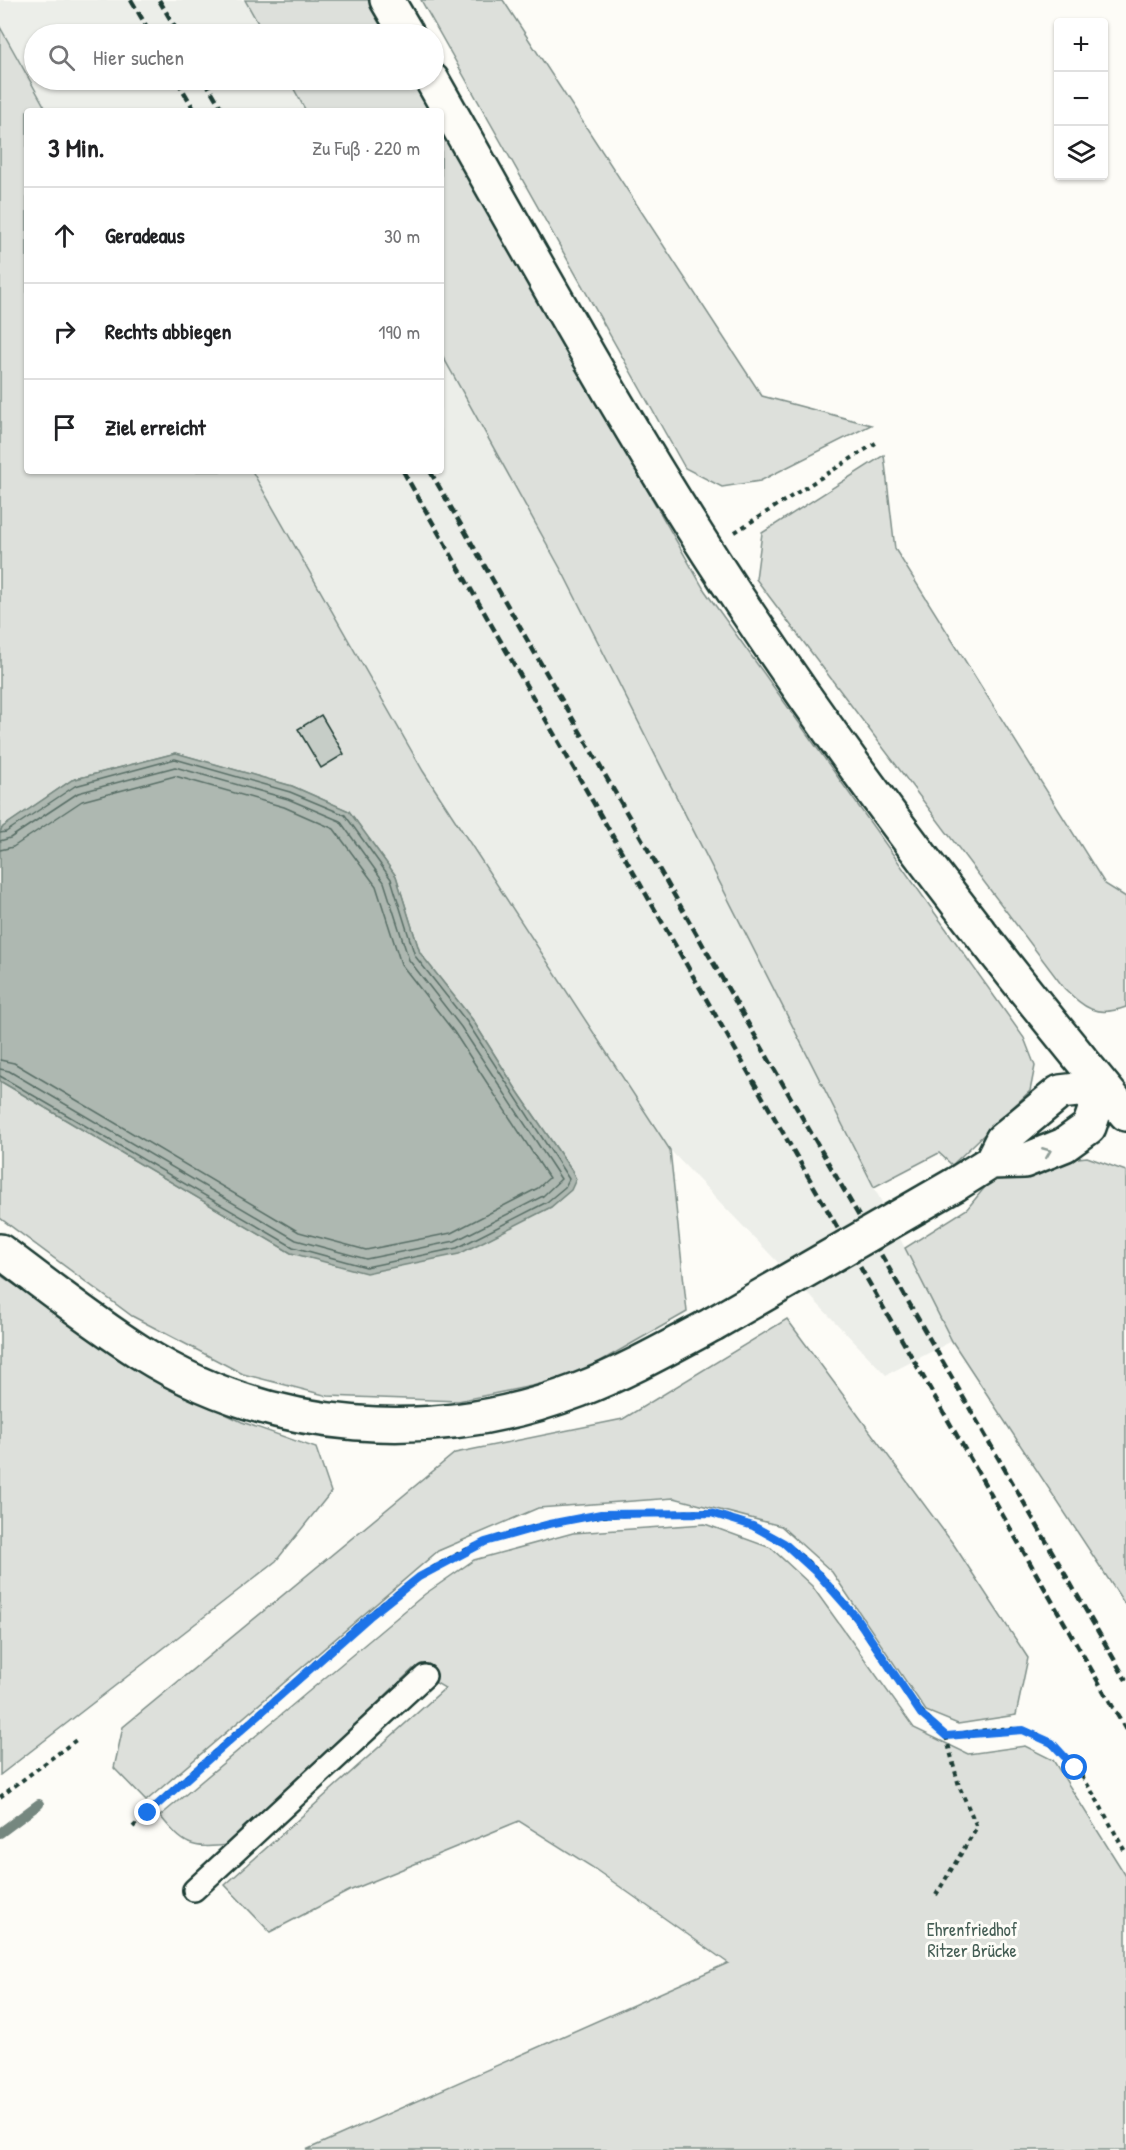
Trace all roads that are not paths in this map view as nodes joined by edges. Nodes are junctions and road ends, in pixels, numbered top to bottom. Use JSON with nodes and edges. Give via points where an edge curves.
{"nodes":[{"id":1,"x":387,"y":0,"type":"edge"},
{"id":2,"x":400,"y":24,"type":"edge"},
{"id":3,"x":438,"y":90,"type":"edge"},
{"id":4,"x":1103,"y":1087,"type":"junction"},
{"id":5,"x":1126,"y":1114,"type":"edge"},
{"id":6,"x":991,"y":1162,"type":"junction"},
{"id":7,"x":0,"y":1251,"type":"edge"},
{"id":8,"x":425,"y":1676,"type":"dead end"},
{"id":9,"x":194,"y":1890,"type":"dead end"}],
"edges":[{"from":1,"to":2,"type":"street"},
{"from":3,"to":4,"type":"street","via":[[582,342],[746,611],[962,911]]},
{"from":4,"to":5,"type":"street"},
{"from":4,"to":6,"type":"street","via":[[1060,1092],[1002,1140]]},
{"from":6,"to":4,"type":"street","one_way":true,"via":[[1024,1161],[1064,1145],[1089,1127]]},
{"from":6,"to":7,"type":"street","bridge":true,"via":[[648,1359],[579,1390],[450,1423],[367,1425],[274,1411],[208,1386],[141,1352]]},
{"from":8,"to":9,"type":"lane"}]}
